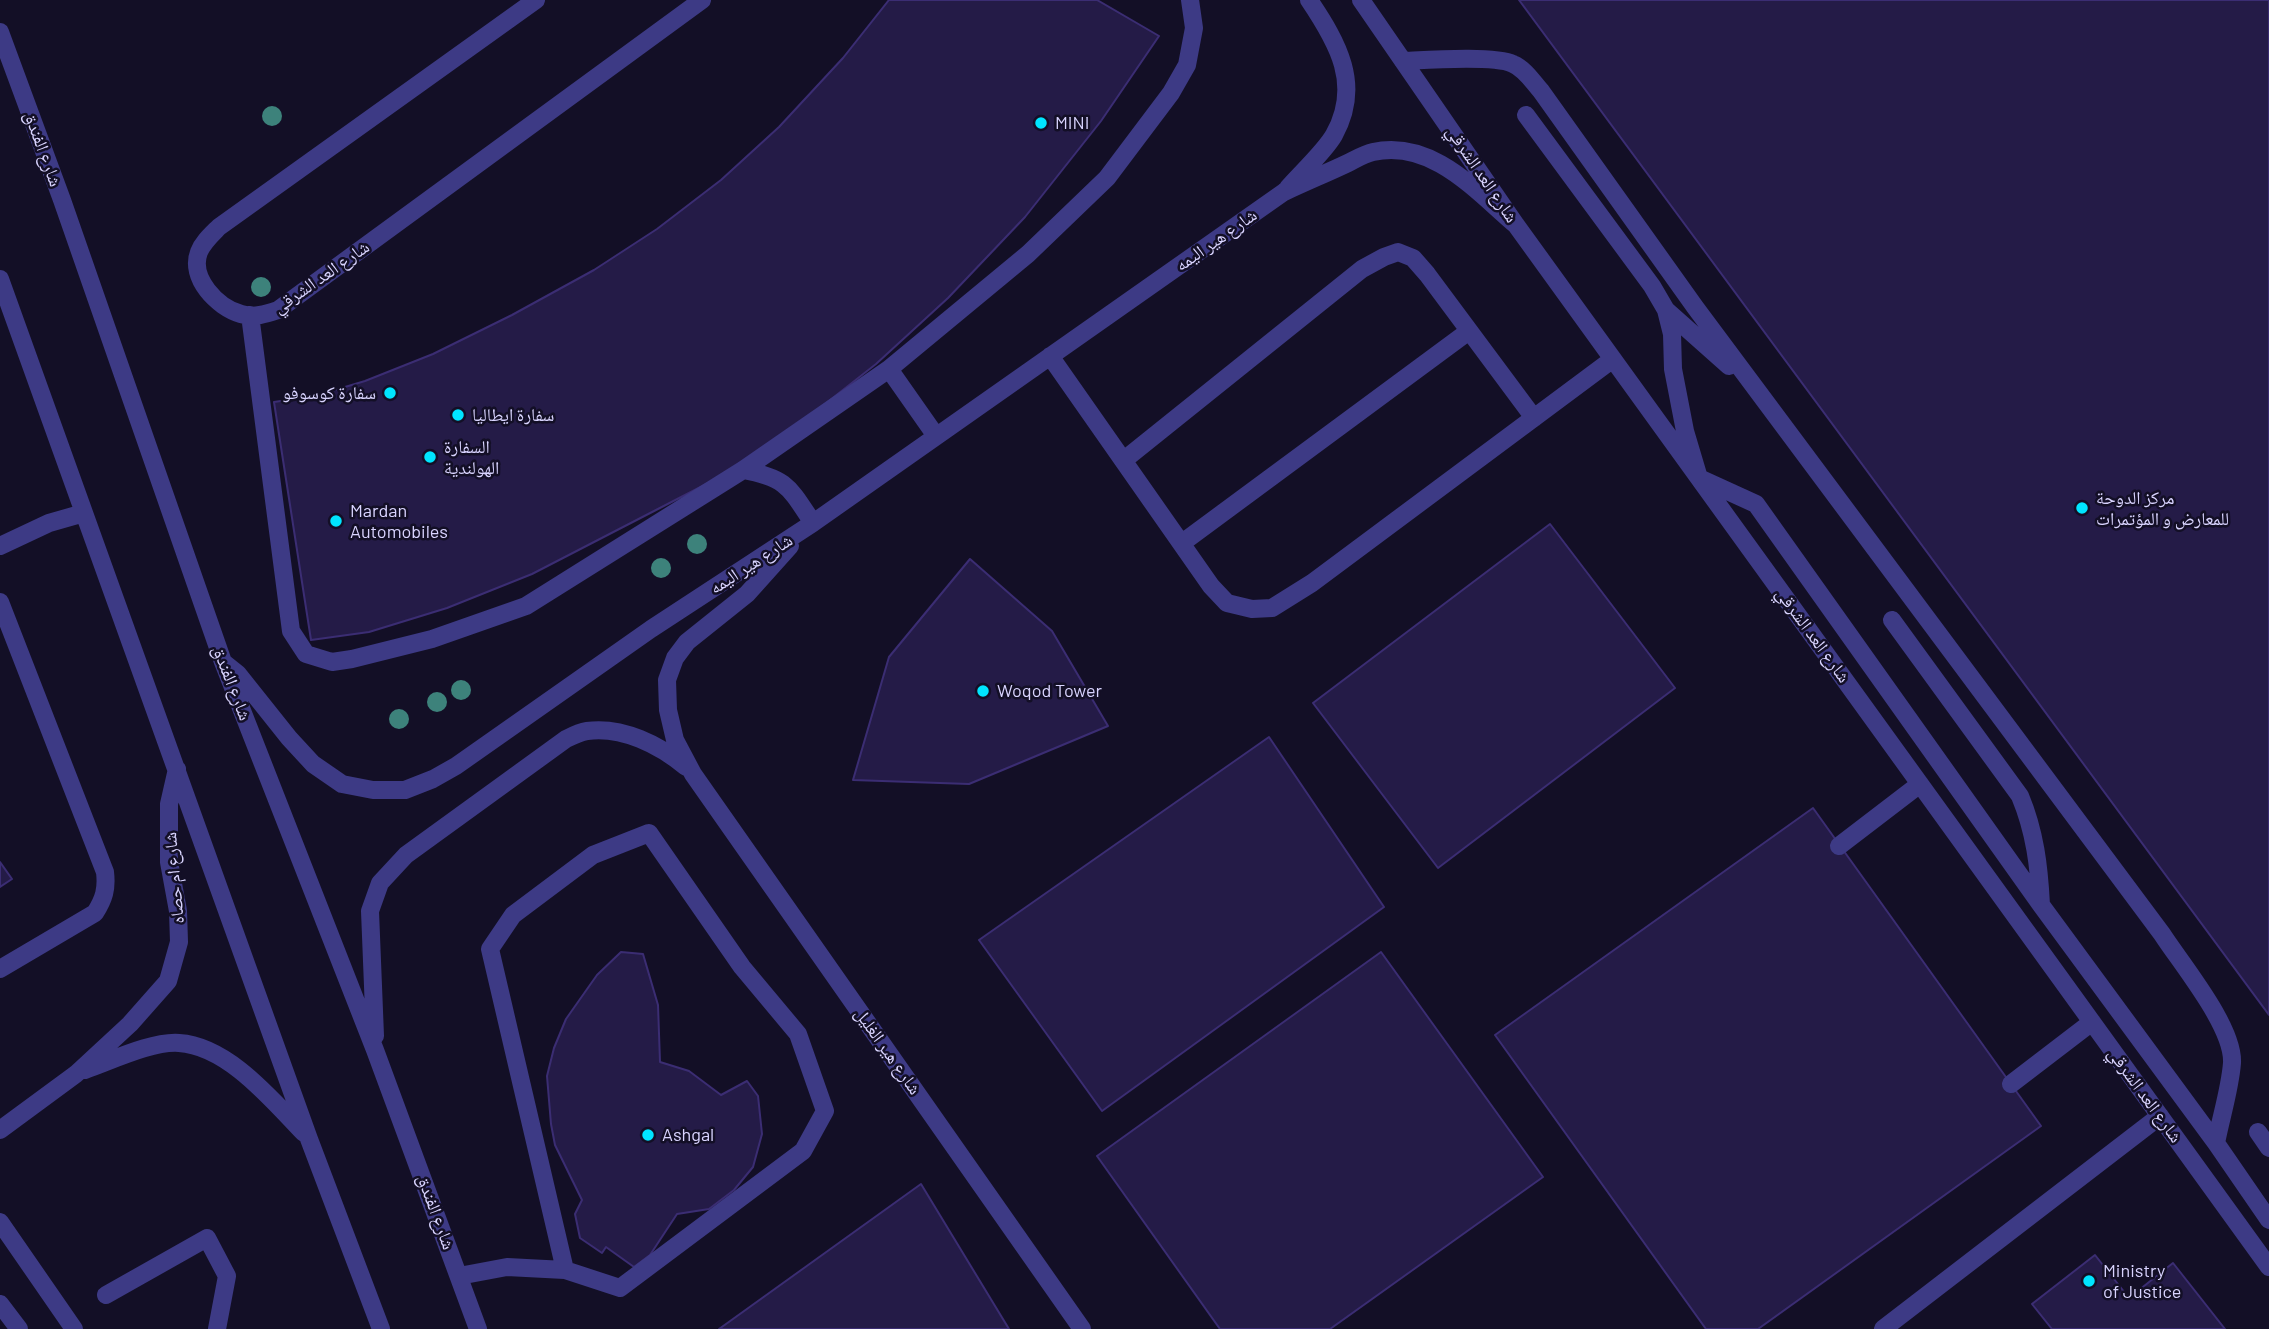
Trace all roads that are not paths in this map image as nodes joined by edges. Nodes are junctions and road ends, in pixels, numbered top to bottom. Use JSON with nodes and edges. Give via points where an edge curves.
{"nodes":[{"id":1,"x":536,"y":0,"type":"edge"},
{"id":2,"x":702,"y":0,"type":"edge"},
{"id":3,"x":1190,"y":0,"type":"edge"},
{"id":4,"x":1309,"y":0,"type":"edge"},
{"id":5,"x":1361,"y":0,"type":"edge"},
{"id":6,"x":0,"y":32,"type":"edge"},
{"id":7,"x":1403,"y":61,"type":"junction"},
{"id":8,"x":1525,"y":114,"type":"dead end"},
{"id":9,"x":1284,"y":192,"type":"junction"},
{"id":10,"x":1516,"y":225,"type":"junction"},
{"id":11,"x":0,"y":279,"type":"edge"},
{"id":12,"x":1666,"y":310,"type":"junction"},
{"id":13,"x":250,"y":315,"type":"junction"},
{"id":14,"x":1469,"y":331,"type":"junction"},
{"id":15,"x":1051,"y":356,"type":"junction"},
{"id":16,"x":1613,"y":359,"type":"junction"},
{"id":17,"x":889,"y":369,"type":"junction"},
{"id":18,"x":1755,"y":389,"type":"junction"},
{"id":19,"x":1534,"y":418,"type":"junction"},
{"id":20,"x":936,"y":436,"type":"junction"},
{"id":21,"x":1124,"y":460,"type":"junction"},
{"id":22,"x":743,"y":470,"type":"junction"},
{"id":23,"x":1699,"y":478,"type":"junction"},
{"id":24,"x":84,"y":513,"type":"junction"},
{"id":25,"x":809,"y":525,"type":"junction"},
{"id":26,"x":1182,"y":543,"type":"junction"},
{"id":27,"x":0,"y":546,"type":"edge"},
{"id":28,"x":0,"y":602,"type":"edge"},
{"id":29,"x":1892,"y":620,"type":"dead end"},
{"id":30,"x":223,"y":662,"type":"junction"},
{"id":31,"x":177,"y":769,"type":"junction"},
{"id":32,"x":693,"y":774,"type":"junction"},
{"id":33,"x":1920,"y":784,"type":"junction"},
{"id":34,"x":1839,"y":846,"type":"dead end"},
{"id":35,"x":2041,"y":905,"type":"junction"},
{"id":36,"x":0,"y":969,"type":"edge"},
{"id":37,"x":2092,"y":1022,"type":"junction"},
{"id":38,"x":375,"y":1050,"type":"junction"},
{"id":39,"x":76,"y":1074,"type":"junction"},
{"id":40,"x":2011,"y":1084,"type":"dead end"},
{"id":41,"x":2160,"y":1116,"type":"junction"},
{"id":42,"x":0,"y":1130,"type":"edge"},
{"id":43,"x":2258,"y":1132,"type":"dead end"},
{"id":44,"x":309,"y":1139,"type":"junction"},
{"id":45,"x":2216,"y":1143,"type":"junction"},
{"id":46,"x":2269,"y":1148,"type":"edge"},
{"id":47,"x":2269,"y":1220,"type":"edge"},
{"id":48,"x":0,"y":1222,"type":"edge"},
{"id":49,"x":2269,"y":1267,"type":"edge"},
{"id":50,"x":565,"y":1269,"type":"junction"},
{"id":51,"x":459,"y":1276,"type":"junction"},
{"id":52,"x":106,"y":1295,"type":"dead end"},
{"id":53,"x":0,"y":1304,"type":"edge"},
{"id":54,"x":19,"y":1329,"type":"edge"},
{"id":55,"x":74,"y":1329,"type":"edge"},
{"id":56,"x":217,"y":1329,"type":"edge"},
{"id":57,"x":381,"y":1329,"type":"edge"},
{"id":58,"x":478,"y":1329,"type":"edge"},
{"id":59,"x":1082,"y":1329,"type":"edge"},
{"id":60,"x":1882,"y":1329,"type":"edge"}],
"edges":[{"from":1,"to":13,"type":"street","name":"شارع العد الشرقي","via":[[207,239],[198,254],[197,272],[207,290],[221,303]]},
{"from":2,"to":13,"type":"street","name":"شارع العد الشرقي","via":[[278,310]]},
{"from":3,"to":17,"type":"street","via":[[1194,28],[1187,65],[1107,178],[1028,254]]},
{"from":4,"to":9,"type":"street","name":"شارع هير اليمه","via":[[1347,72],[1347,99],[1334,135]]},
{"from":5,"to":7,"type":"street","name":"شارع العد الشرقي"},
{"from":6,"to":30,"type":"street","name":"شارع الفندق"},
{"from":7,"to":10,"type":"street","name":"شارع العد الشرقي"},
{"from":7,"to":18,"type":"street","via":[[1487,60],[1513,63],[1528,75]]},
{"from":8,"to":12,"type":"street"},
{"from":9,"to":10,"type":"street","name":"شارع هير اليمه","via":[[1371,152],[1396,149],[1425,155],[1451,170]]},
{"from":9,"to":15,"type":"street","name":"شارع هير اليمه"},
{"from":10,"to":16,"type":"street","name":"شارع العد الشرقي"},
{"from":11,"to":24,"type":"street"},
{"from":12,"to":18,"type":"street"},
{"from":12,"to":23,"type":"street","via":[[1685,431]]},
{"from":13,"to":22,"type":"street","via":[[291,631],[306,654],[332,662],[352,659],[432,639],[526,606]]},
{"from":14,"to":19,"type":"street"},
{"from":14,"to":21,"type":"street","via":[[1413,258],[1398,252],[1384,257],[1362,269]]},
{"from":14,"to":26,"type":"street"},
{"from":15,"to":20,"type":"street","name":"شارع هير اليمه"},
{"from":15,"to":21,"type":"street"},
{"from":16,"to":19,"type":"street"},
{"from":16,"to":23,"type":"street","name":"شارع العد الشرقي"},
{"from":17,"to":20,"type":"street"},
{"from":17,"to":22,"type":"street"},
{"from":18,"to":45,"type":"street","via":[[2154,923],[2221,1023],[2232,1062]]},
{"from":19,"to":26,"type":"street","via":[[1272,608],[1227,603]]},
{"from":20,"to":25,"type":"street","name":"شارع هير اليمه"},
{"from":21,"to":26,"type":"street"},
{"from":22,"to":25,"type":"street","via":[[773,476],[783,483]]},
{"from":23,"to":33,"type":"street","name":"شارع العد الشرقي"},
{"from":23,"to":35,"type":"street","via":[[1756,504]]},
{"from":24,"to":27,"type":"street"},
{"from":24,"to":31,"type":"street"},
{"from":25,"to":30,"type":"street","name":"شارع هير اليمه","via":[[456,766],[405,790],[373,790],[342,783],[313,764]]},
{"from":25,"to":32,"type":"street","name":"شارع هير الغليل","via":[[747,594],[687,642],[675,658],[667,680],[668,710],[675,740]]},
{"from":28,"to":36,"type":"street","via":[[107,887],[95,913]]},
{"from":29,"to":35,"type":"street","via":[[2020,796],[2031,822]]},
{"from":30,"to":38,"type":"street","name":"شارع الفندق"},
{"from":31,"to":39,"type":"street","name":"شارع ام حصاه","via":[[169,804],[169,862],[179,942],[168,981]]},
{"from":31,"to":44,"type":"street"},
{"from":32,"to":38,"type":"street","name":"شارع هير الغليل","via":[[668,752],[638,737],[586,731],[566,739],[406,855],[380,883],[370,911]]},
{"from":32,"to":59,"type":"street","name":"شارع هير الغليل"},
{"from":33,"to":34,"type":"street"},
{"from":33,"to":37,"type":"street","name":"شارع العد الشرقي"},
{"from":35,"to":45,"type":"street"},
{"from":37,"to":40,"type":"street"},
{"from":37,"to":41,"type":"street","name":"شارع العد الشرقي"},
{"from":38,"to":51,"type":"street","name":"شارع الفندق"},
{"from":39,"to":42,"type":"street","name":"شارع ام حصاه"},
{"from":39,"to":44,"type":"street","name":"شارع ام حصاه","via":[[155,1046],[178,1042],[208,1050],[257,1086]]},
{"from":41,"to":49,"type":"street","name":"شارع العد الشرقي"},
{"from":41,"to":60,"type":"street"},
{"from":43,"to":46,"type":"street"},
{"from":44,"to":57,"type":"street"},
{"from":45,"to":47,"type":"street"},
{"from":48,"to":55,"type":"street"},
{"from":50,"to":50,"type":"street","via":[[620,1288],[803,1151],[825,1111],[798,1034],[743,967],[649,833],[593,855],[513,915],[491,948]]},
{"from":50,"to":51,"type":"street","via":[[507,1267]]},
{"from":51,"to":58,"type":"street","name":"شارع الفندق"},
{"from":52,"to":56,"type":"street","via":[[207,1238],[227,1276]]},
{"from":53,"to":54,"type":"street"}]}
